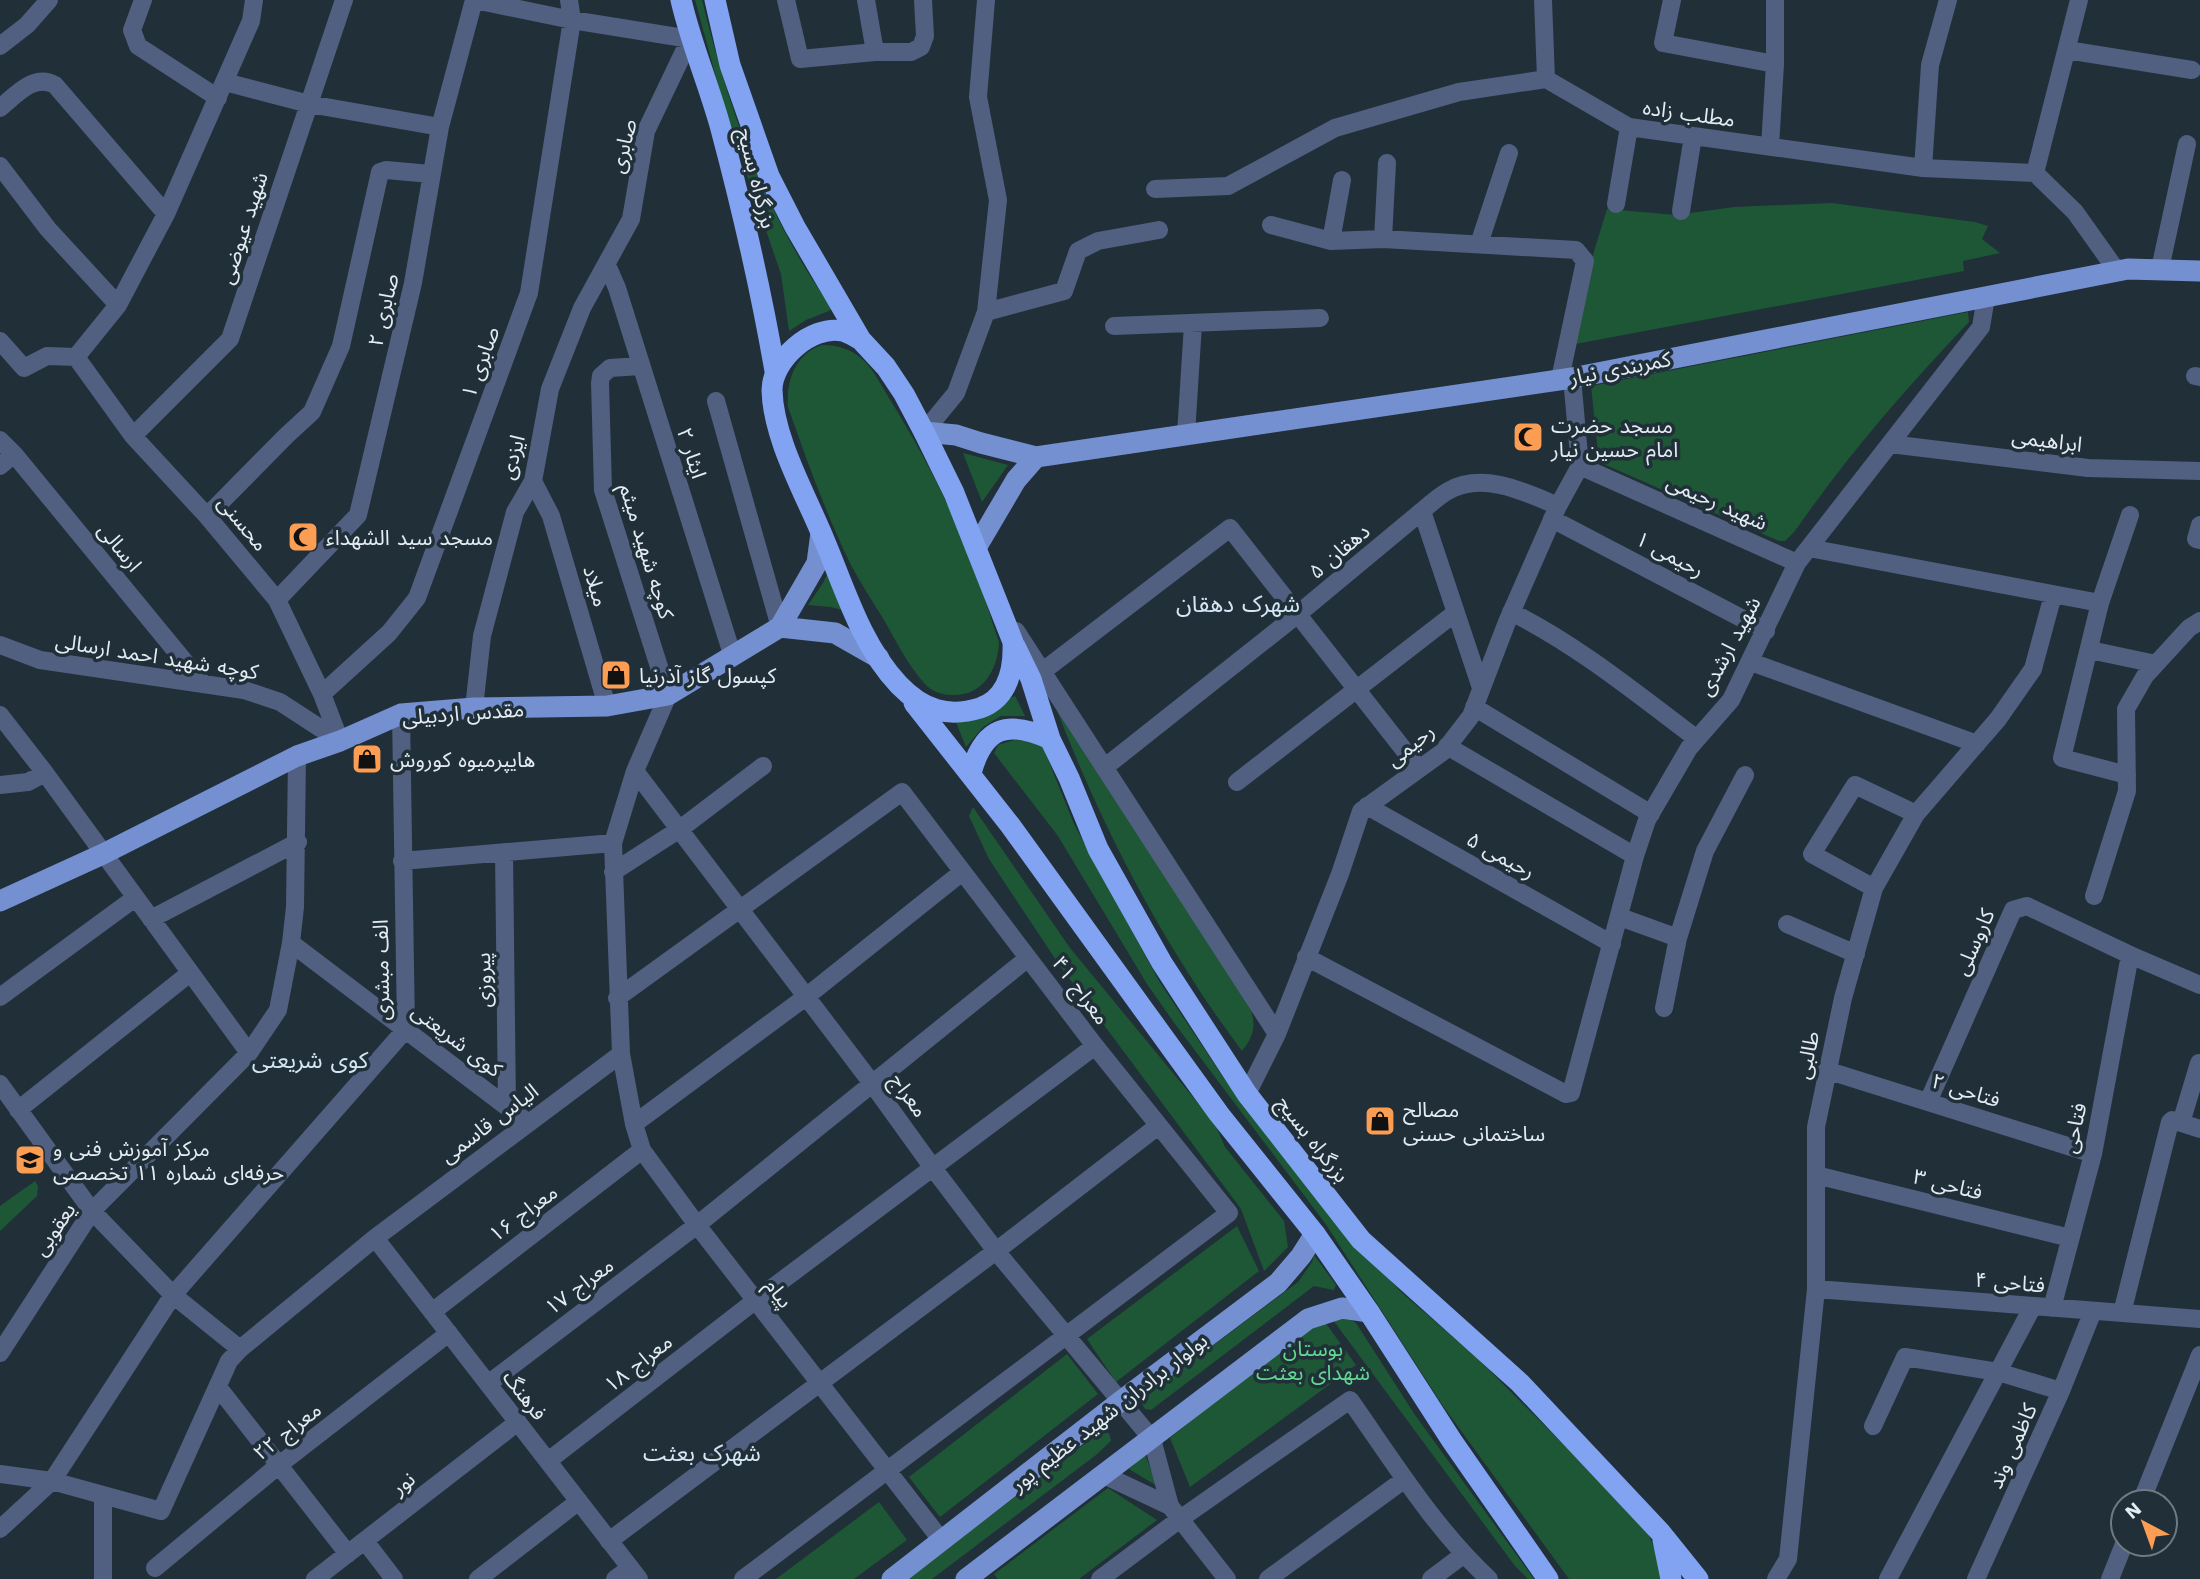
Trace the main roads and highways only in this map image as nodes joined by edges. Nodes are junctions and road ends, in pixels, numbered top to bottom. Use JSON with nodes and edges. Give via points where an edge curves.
{"nodes":[{"id":1,"x":681,"y":0,"type":"edge"},
{"id":2,"x":715,"y":0,"type":"edge"},
{"id":3,"x":2200,"y":271,"type":"edge"},
{"id":4,"x":861,"y":340,"type":"junction"},
{"id":5,"x":775,"y":371,"type":"junction"},
{"id":6,"x":924,"y":432,"type":"junction"},
{"id":7,"x":1036,"y":457,"type":"junction"},
{"id":8,"x":821,"y":533,"type":"junction"},
{"id":9,"x":976,"y":548,"type":"junction"},
{"id":10,"x":779,"y":627,"type":"junction"},
{"id":11,"x":1013,"y":642,"type":"junction"},
{"id":12,"x":879,"y":658,"type":"junction"},
{"id":13,"x":899,"y":685,"type":"junction"},
{"id":14,"x":1050,"y":740,"type":"junction"},
{"id":15,"x":971,"y":773,"type":"junction"},
{"id":16,"x":0,"y":901,"type":"edge"},
{"id":17,"x":1315,"y":1234,"type":"junction"},
{"id":18,"x":1369,"y":1312,"type":"junction"},
{"id":19,"x":1661,"y":1533,"type":"junction"},
{"id":20,"x":892,"y":1579,"type":"edge"},
{"id":21,"x":966,"y":1579,"type":"edge"},
{"id":22,"x":1548,"y":1579,"type":"edge"},
{"id":23,"x":1671,"y":1579,"type":"edge"},
{"id":24,"x":1698,"y":1579,"type":"edge"}],
"edges":[{"from":1,"to":5,"type":"highway","name":"بزرگراه بسیج","via":[[720,127]]},
{"from":2,"to":4,"type":"highway","name":"بزرگراه بسیج","via":[[730,65],[769,176]]},
{"from":3,"to":7,"type":"main road","name":"کمربندی نیار","via":[[2128,269],[1566,378]]},
{"from":4,"to":5,"type":"highway","via":[[842,331],[821,332],[806,339]]},
{"from":4,"to":6,"type":"highway","name":"بزرگراه بسیج","via":[[898,385]]},
{"from":5,"to":8,"type":"highway","name":"بزرگراه بسیج","via":[[776,421]]},
{"from":6,"to":7,"type":"main road","via":[[956,435]]},
{"from":6,"to":9,"type":"highway","name":"بزرگراه بسیج"},
{"from":7,"to":9,"type":"main road","via":[[1016,480]]},
{"from":8,"to":10,"type":"main road","via":[[817,563]]},
{"from":8,"to":12,"type":"highway","name":"بزرگراه بسیج"},
{"from":9,"to":11,"type":"highway","name":"بزرگراه بسیج"},
{"from":10,"to":12,"type":"main road","via":[[835,633]]},
{"from":10,"to":16,"type":"main road","name":"مقدس اردبیلی","via":[[668,695],[607,706],[401,714],[297,756]]},
{"from":11,"to":13,"type":"highway","name":"بزرگراه بسیج","via":[[1014,666],[1009,678],[986,706],[962,714],[937,712]]},
{"from":11,"to":14,"type":"highway","name":"بزرگراه بسیج","via":[[1031,679]]},
{"from":12,"to":13,"type":"highway","name":"بزرگراه بسیج"},
{"from":13,"to":15,"type":"highway","name":"بزرگراه بسیج"},
{"from":14,"to":15,"type":"highway","via":[[1028,729],[1006,728],[986,740]]},
{"from":14,"to":19,"type":"highway","name":"بزرگراه بسیج","via":[[1098,849],[1162,963],[1247,1094],[1361,1240],[1520,1383]]},
{"from":15,"to":17,"type":"highway","name":"بزرگراه بسیج","via":[[1219,1114]]},
{"from":17,"to":18,"type":"highway","name":"بزرگراه بسیج"},
{"from":17,"to":20,"type":"main road","name":"بولوار برادران شهید عظیم‌ پور","via":[[1278,1283]]},
{"from":18,"to":21,"type":"main road","via":[[1342,1308],[1308,1319]]},
{"from":18,"to":22,"type":"highway","name":"بزرگراه بسیج"},
{"from":19,"to":23,"type":"highway"},
{"from":19,"to":24,"type":"highway","name":"بزرگراه بسیج"}]}
